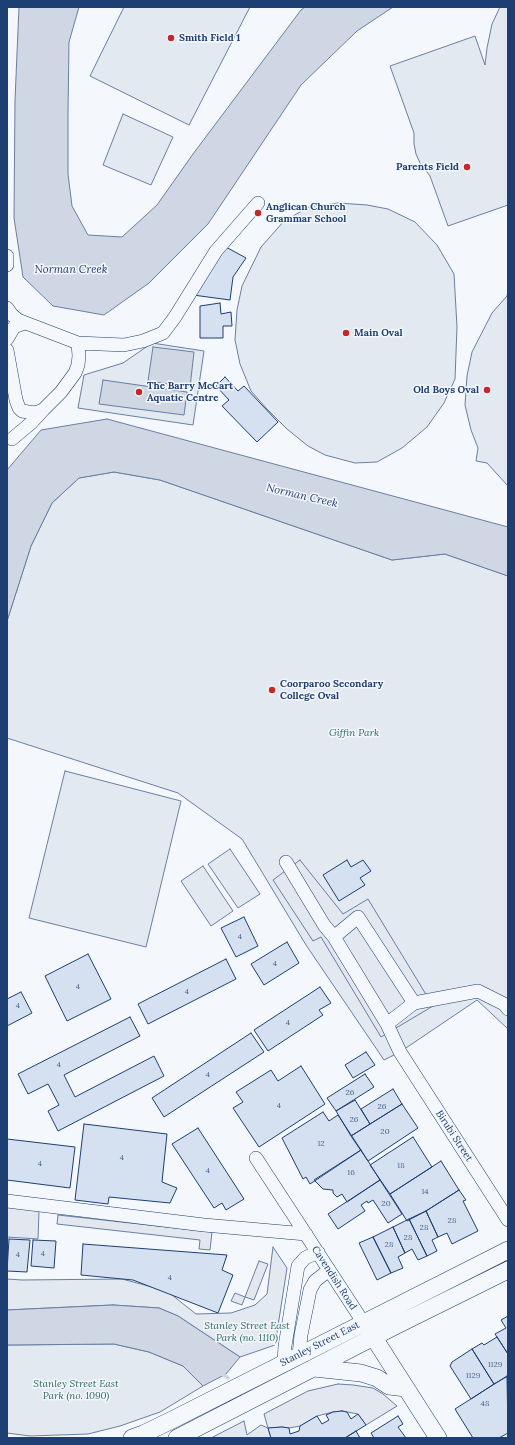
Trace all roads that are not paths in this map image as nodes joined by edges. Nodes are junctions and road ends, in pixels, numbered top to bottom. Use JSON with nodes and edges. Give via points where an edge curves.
{"nodes":[{"id":1,"x":258,"y":203,"type":"dead end"},
{"id":2,"x":7,"y":256,"type":"edge"},
{"id":3,"x":7,"y":265,"type":"edge"},
{"id":4,"x":7,"y":308,"type":"edge"},
{"id":5,"x":24,"y":323,"type":"junction"},
{"id":6,"x":7,"y":339,"type":"edge"},
{"id":7,"x":78,"y":343,"type":"junction"},
{"id":8,"x":107,"y":345,"type":"junction"},
{"id":9,"x":7,"y":350,"type":"edge"},
{"id":10,"x":79,"y":357,"type":"junction"},
{"id":11,"x":43,"y":410,"type":"junction"},
{"id":12,"x":22,"y":412,"type":"junction"},
{"id":13,"x":9,"y":443,"type":"edge"},
{"id":14,"x":286,"y":862,"type":"dead end"},
{"id":15,"x":334,"y":937,"type":"junction"},
{"id":16,"x":414,"y":1003,"type":"junction"},
{"id":17,"x":508,"y":1009,"type":"edge"},
{"id":18,"x":387,"y":1024,"type":"junction"},
{"id":19,"x":256,"y":1158,"type":"dead end"},
{"id":20,"x":7,"y":1201,"type":"edge"},
{"id":21,"x":508,"y":1220,"type":"edge"},
{"id":22,"x":306,"y":1234,"type":"junction"},
{"id":23,"x":508,"y":1250,"type":"edge"},
{"id":24,"x":318,"y":1252,"type":"junction"},
{"id":25,"x":329,"y":1270,"type":"junction"},
{"id":26,"x":508,"y":1270,"type":"edge"},
{"id":27,"x":364,"y":1322,"type":"junction"},
{"id":28,"x":374,"y":1337,"type":"junction"},
{"id":29,"x":299,"y":1355,"type":"junction"},
{"id":30,"x":284,"y":1362,"type":"junction"},
{"id":31,"x":314,"y":1368,"type":"junction"},
{"id":32,"x":406,"y":1388,"type":"junction"},
{"id":33,"x":132,"y":1438,"type":"edge"},
{"id":34,"x":177,"y":1438,"type":"edge"},
{"id":35,"x":438,"y":1438,"type":"edge"}],
"edges":[{"from":1,"to":8,"type":"street","via":[[216,251],[163,333],[143,341]]},
{"from":2,"to":3,"type":"street"},
{"from":4,"to":5,"type":"street"},
{"from":5,"to":6,"type":"street","via":[[14,327]]},
{"from":5,"to":7,"type":"street"},
{"from":7,"to":8,"type":"street"},
{"from":7,"to":10,"type":"street"},
{"from":8,"to":10,"type":"street"},
{"from":9,"to":12,"type":"street","via":[[16,400]]},
{"from":10,"to":11,"type":"street","via":[[75,374]]},
{"from":11,"to":12,"type":"street","via":[[35,413]]},
{"from":11,"to":13,"type":"street"},
{"from":12,"to":13,"type":"street"},
{"from":14,"to":15,"type":"street","name":"Birubi Street"},
{"from":15,"to":16,"type":"street","via":[[358,917]]},
{"from":15,"to":18,"type":"street","name":"Birubi Street"},
{"from":16,"to":17,"type":"street","via":[[478,992],[504,1004]]},
{"from":16,"to":18,"type":"street"},
{"from":18,"to":21,"type":"street","name":"Birubi Street","via":[[400,1052]]},
{"from":19,"to":22,"type":"street","name":"Cavendish Road"},
{"from":20,"to":22,"type":"street","via":[[204,1225]]},
{"from":22,"to":24,"type":"street","name":"Cavendish Road"},
{"from":23,"to":27,"type":"main road","name":"Stanley Street East"},
{"from":24,"to":25,"type":"street","name":"Cavendish Road"},
{"from":24,"to":30,"type":"street","via":[[305,1258],[298,1266]]},
{"from":25,"to":27,"type":"street","name":"Cavendish Road"},
{"from":25,"to":29,"type":"street","via":[[315,1281],[310,1290]]},
{"from":26,"to":28,"type":"main road","name":"Stanley Street East"},
{"from":27,"to":28,"type":"main road","name":"Cavendish Road"},
{"from":27,"to":29,"type":"main road","name":"Stanley Street East"},
{"from":28,"to":31,"type":"main road","name":"Stanley Street East"},
{"from":28,"to":32,"type":"main road","name":"Cavendish Road"},
{"from":29,"to":30,"type":"main road","name":"Stanley Street East"},
{"from":30,"to":33,"type":"main road","name":"Stanley Street East"},
{"from":31,"to":32,"type":"main road","via":[[361,1373],[377,1378],[389,1386]]},
{"from":31,"to":34,"type":"main road","name":"Stanley Street East"},
{"from":32,"to":35,"type":"main road","name":"Cavendish Road"}]}
